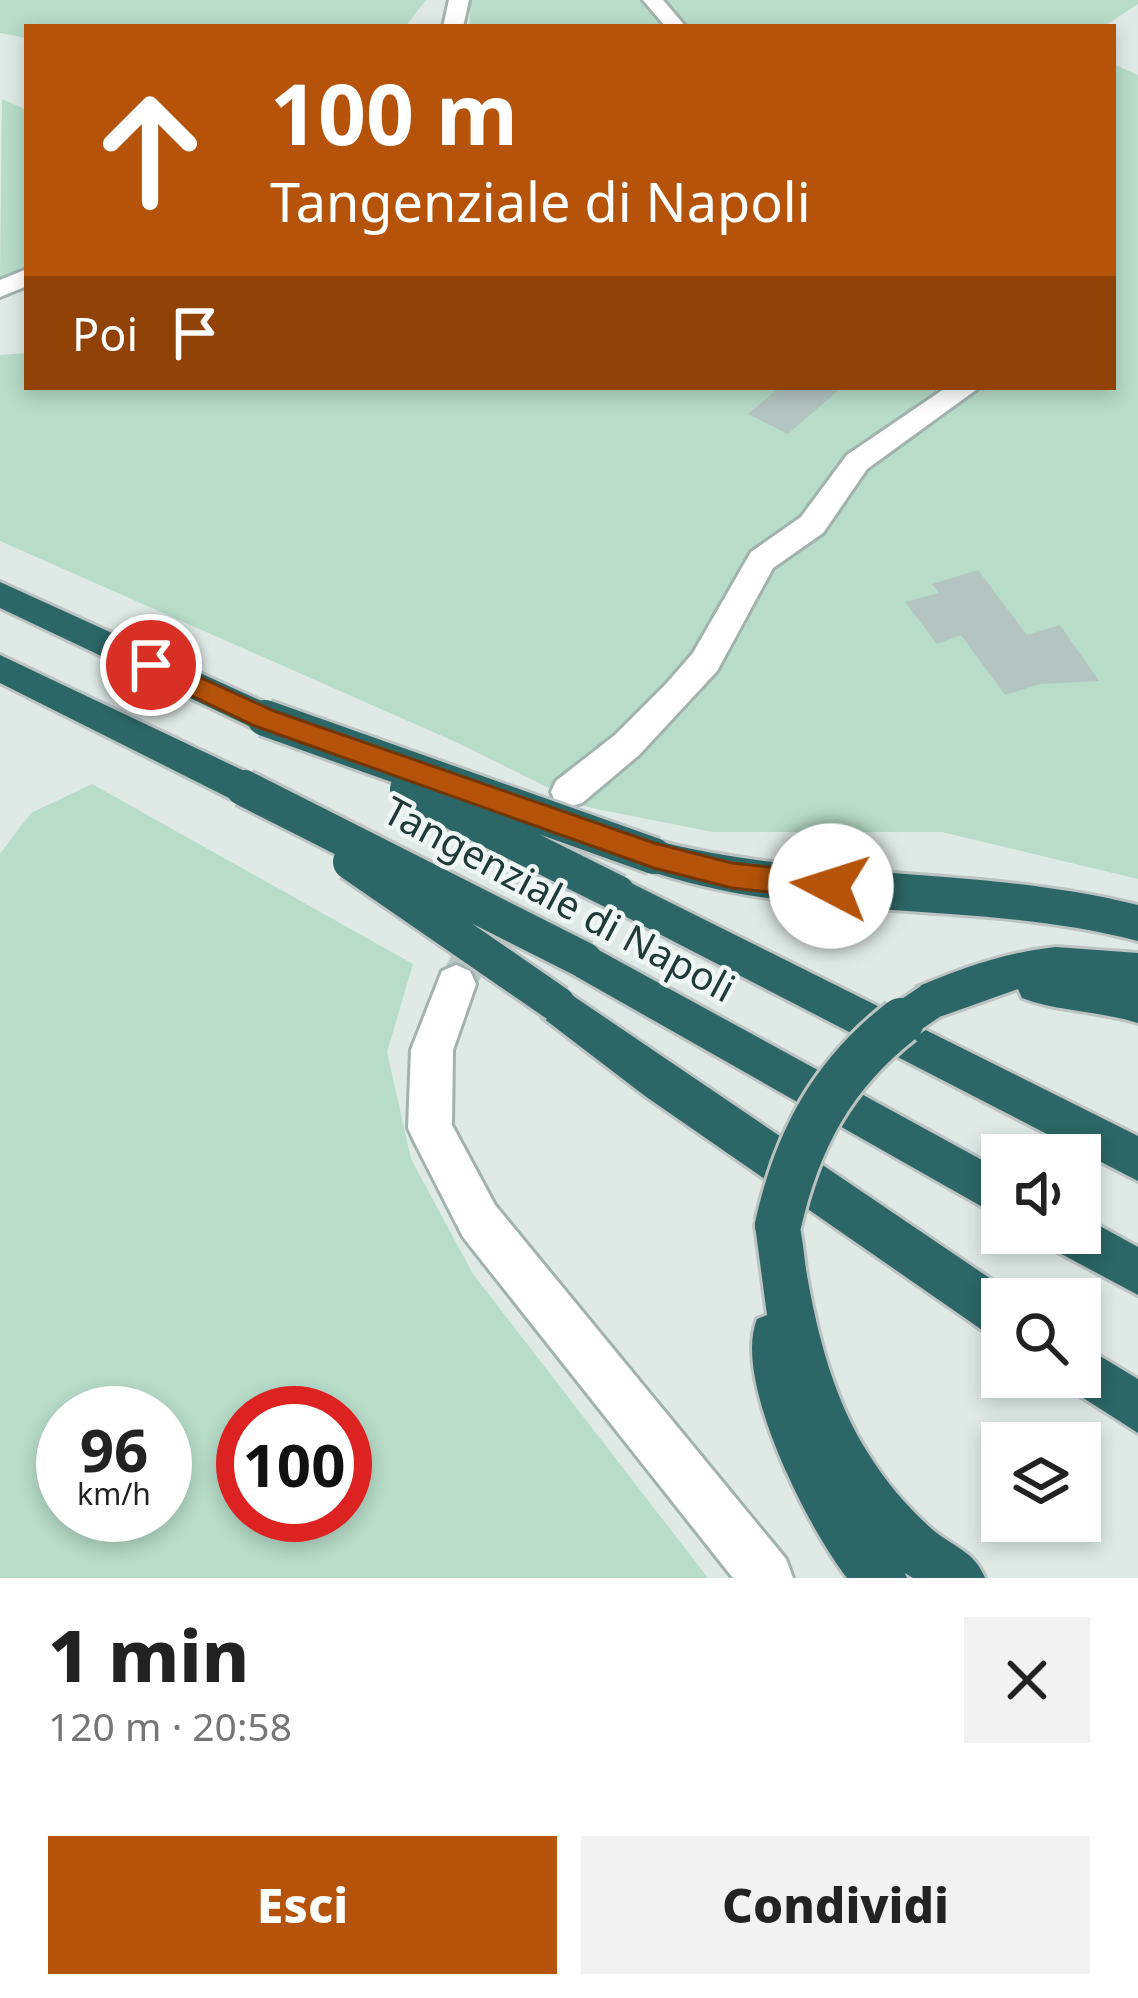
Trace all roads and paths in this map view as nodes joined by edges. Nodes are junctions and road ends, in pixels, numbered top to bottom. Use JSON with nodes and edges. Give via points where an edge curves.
{"nodes":[{"id":1,"x":653,"y":0,"type":"edge"},
{"id":2,"x":673,"y":24,"type":"edge"},
{"id":3,"x":962,"y":390,"type":"edge"},
{"id":4,"x":0,"y":594,"type":"edge"},
{"id":5,"x":0,"y":668,"type":"edge"},
{"id":6,"x":265,"y":718,"type":"junction"},
{"id":7,"x":244,"y":788,"type":"junction"},
{"id":8,"x":569,"y":792,"type":"tunnel mouth"},
{"id":9,"x":1138,"y":923,"type":"edge"},
{"id":10,"x":1138,"y":972,"type":"edge"},
{"id":11,"x":456,"y":984,"type":"tunnel mouth"},
{"id":12,"x":931,"y":1001,"type":"junction"},
{"id":13,"x":1138,"y":1004,"type":"edge"},
{"id":14,"x":1138,"y":1160,"type":"edge"},
{"id":15,"x":981,"y":1184,"type":"edge"},
{"id":16,"x":778,"y":1226,"type":"junction"},
{"id":17,"x":1101,"y":1251,"type":"edge"},
{"id":18,"x":1138,"y":1272,"type":"edge"},
{"id":19,"x":981,"y":1301,"type":"edge"},
{"id":20,"x":1101,"y":1383,"type":"edge"},
{"id":21,"x":1138,"y":1408,"type":"edge"},
{"id":22,"x":767,"y":1578,"type":"edge"},
{"id":23,"x":881,"y":1578,"type":"edge"},
{"id":24,"x":959,"y":1578,"type":"edge"}],
"edges":[{"from":1,"to":2,"type":"street"},
{"from":3,"to":8,"type":"street","via":[[857,462],[812,525],[761,560],[705,662],[627,745]]},
{"from":4,"to":6,"type":"highway","name":"Tangenziale di Napoli"},
{"from":5,"to":7,"type":"highway","name":"Tangenziale di Napoli"},
{"from":6,"to":9,"type":"highway","bridge":true,"via":[[654,856],[790,884],[997,896]]},
{"from":6,"to":14,"type":"highway","name":"Tangenziale di Napoli","bridge":true},
{"from":7,"to":15,"type":"highway","name":"Tangenziale di Napoli","bridge":true,"via":[[584,961]]},
{"from":7,"to":19,"type":"highway","bridge":true},
{"from":10,"to":12,"type":"highway","via":[[1053,963],[986,976]]},
{"from":11,"to":22,"type":"street","via":[[432,1051],[430,1128],[479,1221]]},
{"from":12,"to":13,"type":"highway","via":[[1024,984]]},
{"from":12,"to":16,"type":"highway","bridge":true,"via":[[841,1072],[797,1148]]},
{"from":16,"to":23,"type":"highway","via":[[772,1324],[795,1438],[818,1494]]},
{"from":16,"to":24,"type":"highway","via":[[795,1349],[842,1455],[911,1544]]},
{"from":17,"to":18,"type":"highway"},
{"from":20,"to":21,"type":"highway"}]}
